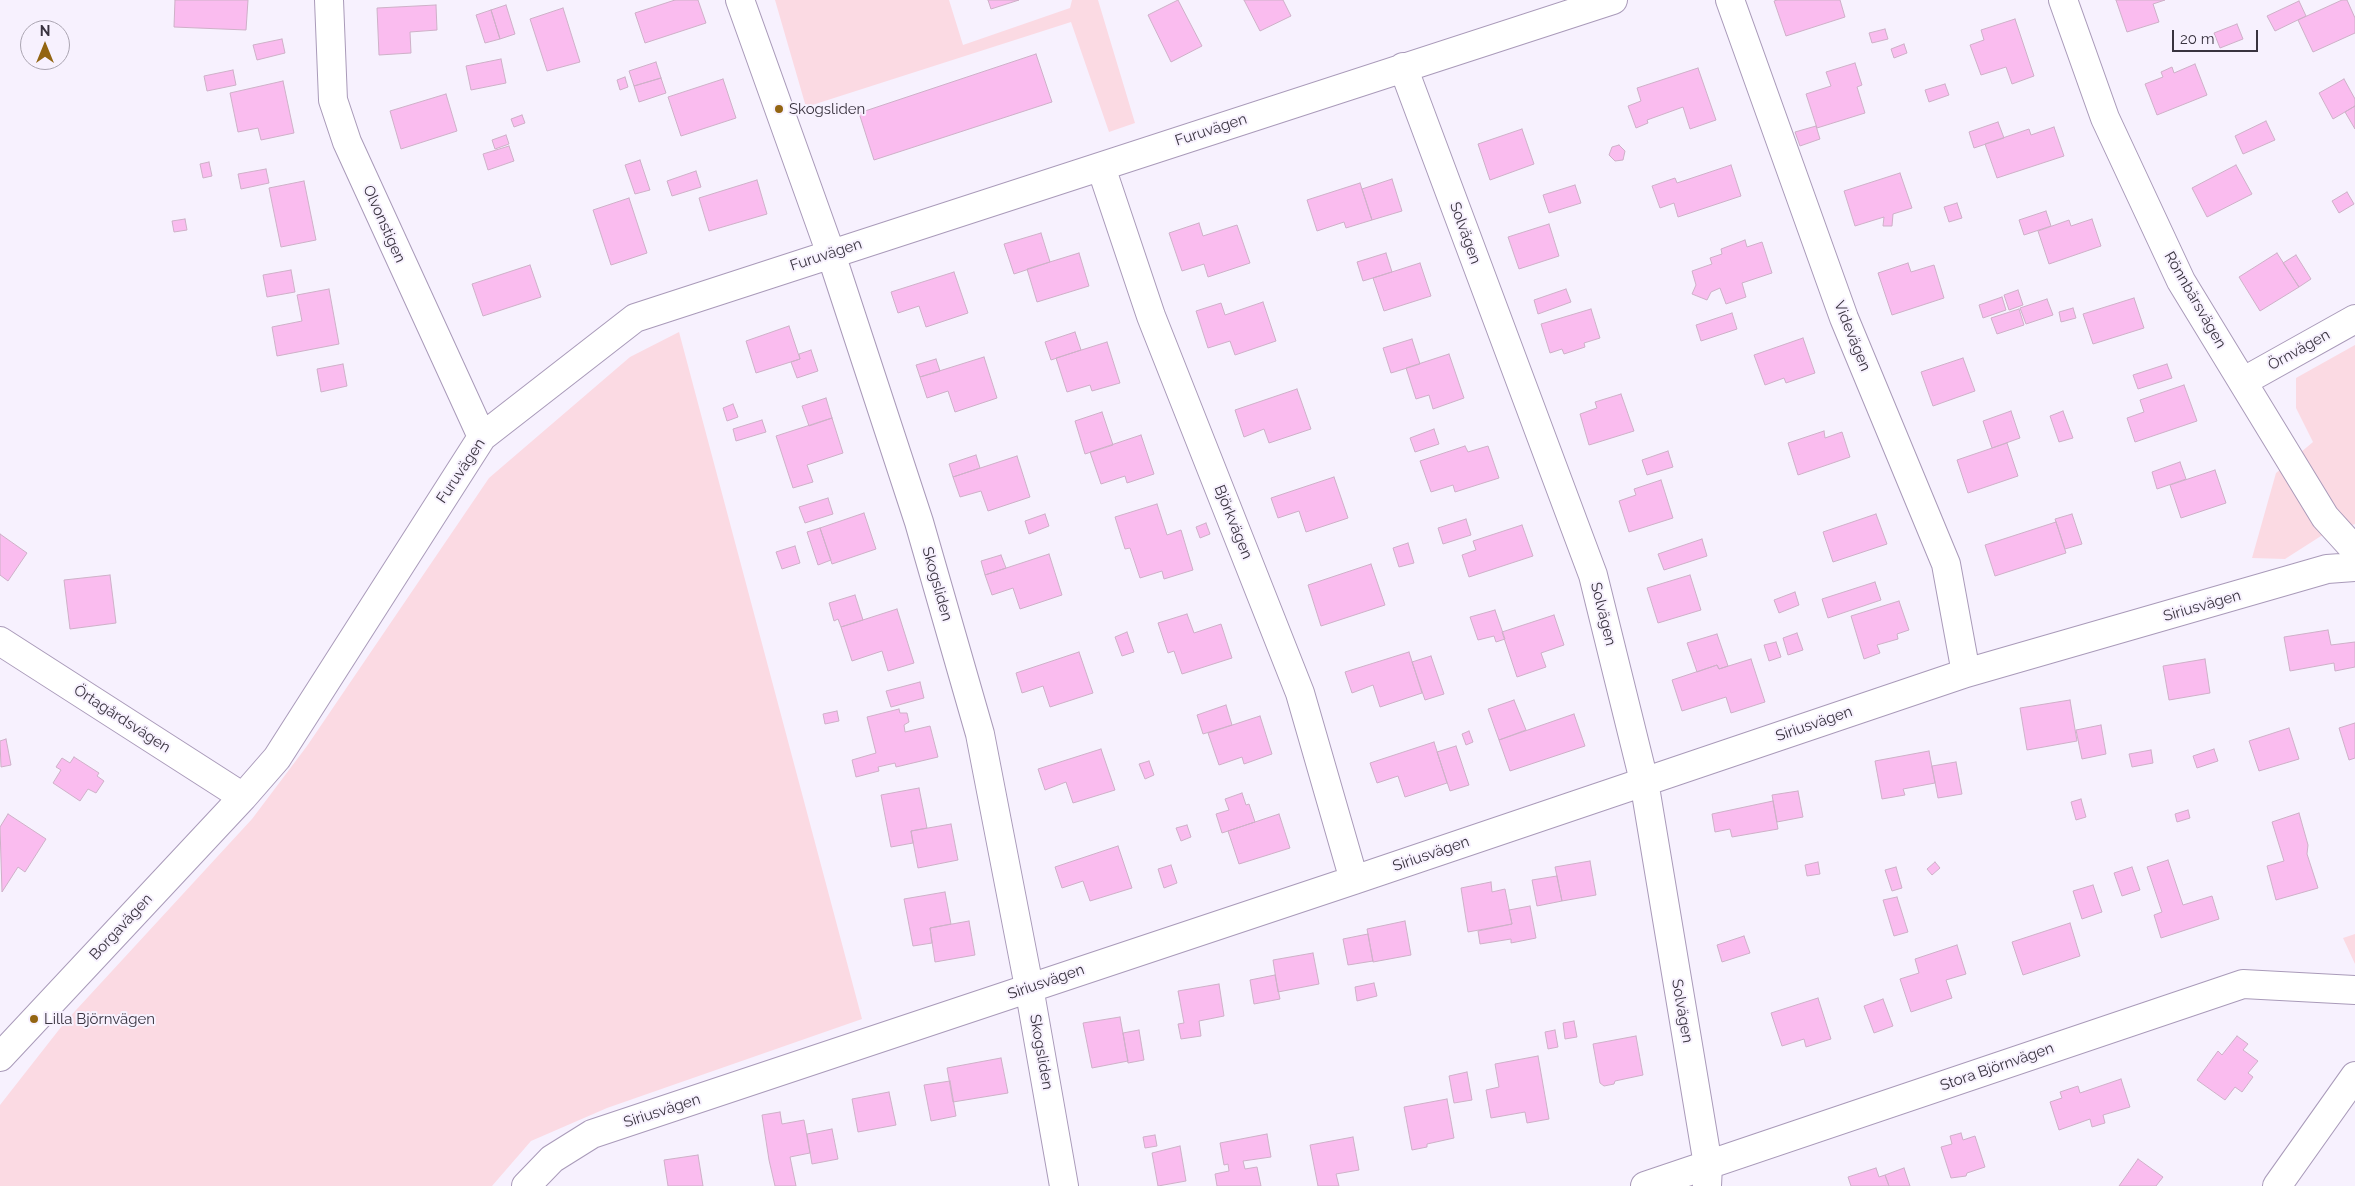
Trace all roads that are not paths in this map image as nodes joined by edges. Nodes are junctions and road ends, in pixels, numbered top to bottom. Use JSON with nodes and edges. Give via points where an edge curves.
{"nodes":[{"id":1,"x":329,"y":0,"type":"edge"},
{"id":2,"x":740,"y":0,"type":"edge"},
{"id":3,"x":1613,"y":0,"type":"edge"},
{"id":4,"x":1730,"y":0,"type":"edge"},
{"id":5,"x":2063,"y":0,"type":"edge"},
{"id":6,"x":1403,"y":67,"type":"junction"},
{"id":7,"x":1100,"y":167,"type":"junction"},
{"id":8,"x":831,"y":254,"type":"junction"},
{"id":9,"x":2355,"y":319,"type":"edge"},
{"id":10,"x":2244,"y":381,"type":"junction"},
{"id":11,"x":482,"y":437,"type":"junction"},
{"id":12,"x":2355,"y":550,"type":"edge"},
{"id":13,"x":2355,"y":567,"type":"edge"},
{"id":14,"x":0,"y":641,"type":"edge"},
{"id":15,"x":1966,"y":673,"type":"junction"},
{"id":16,"x":1644,"y":781,"type":"junction"},
{"id":17,"x":243,"y":797,"type":"junction"},
{"id":18,"x":1354,"y":880,"type":"junction"},
{"id":19,"x":1029,"y":987,"type":"junction"},
{"id":20,"x":2355,"y":990,"type":"edge"},
{"id":21,"x":0,"y":1057,"type":"edge"},
{"id":22,"x":2355,"y":1076,"type":"edge"},
{"id":23,"x":1708,"y":1176,"type":"edge"},
{"id":24,"x":526,"y":1186,"type":"edge"},
{"id":25,"x":1064,"y":1186,"type":"edge"},
{"id":26,"x":1645,"y":1186,"type":"edge"},
{"id":27,"x":2277,"y":1186,"type":"edge"}],
"edges":[{"from":1,"to":11,"type":"street","name":"Olvonstigen","via":[[332,100],[347,142]]},
{"from":2,"to":8,"type":"street","name":"Skogsliden"},
{"from":3,"to":6,"type":"street","name":"Furuvägen"},
{"from":4,"to":15,"type":"street","name":"Videvägen","via":[[1844,318],[1946,564]]},
{"from":5,"to":10,"type":"street","name":"Rönnbärsvägen","via":[[2104,118],[2181,281]]},
{"from":6,"to":7,"type":"street","name":"Furuvägen"},
{"from":6,"to":16,"type":"street","name":"Solvägen","via":[[1593,575]]},
{"from":7,"to":8,"type":"street","name":"Furuvägen"},
{"from":7,"to":18,"type":"street","name":"Björkvägen","via":[[1151,316],[1300,693]]},
{"from":8,"to":11,"type":"street","name":"Furuvägen","via":[[635,318]]},
{"from":8,"to":19,"type":"street","name":"Skogsliden","via":[[919,522],[980,734]]},
{"from":9,"to":10,"type":"street","name":"Örnvägen"},
{"from":10,"to":12,"type":"street","name":"Rönnbärsvägen","via":[[2325,517]]},
{"from":11,"to":17,"type":"street","name":"Furuvägen","via":[[276,758]]},
{"from":13,"to":15,"type":"street","name":"Siriusvägen","via":[[2327,569]]},
{"from":14,"to":17,"type":"street","name":"Örtagårdsvägen"},
{"from":15,"to":16,"type":"street","name":"Siriusvägen"},
{"from":16,"to":18,"type":"street","name":"Siriusvägen"},
{"from":16,"to":23,"type":"street","name":"Solvägen"},
{"from":17,"to":21,"type":"street","name":"Borgavägen"},
{"from":18,"to":19,"type":"street","name":"Siriusvägen"},
{"from":19,"to":24,"type":"street","name":"Siriusvägen","via":[[592,1134],[552,1159]]},
{"from":19,"to":25,"type":"street","name":"Skogsliden"},
{"from":20,"to":23,"type":"street","name":"Stora Björnvägen","via":[[2242,984]]},
{"from":22,"to":27,"type":"street"},
{"from":23,"to":26,"type":"street","name":"Stora Björnvägen"}]}
